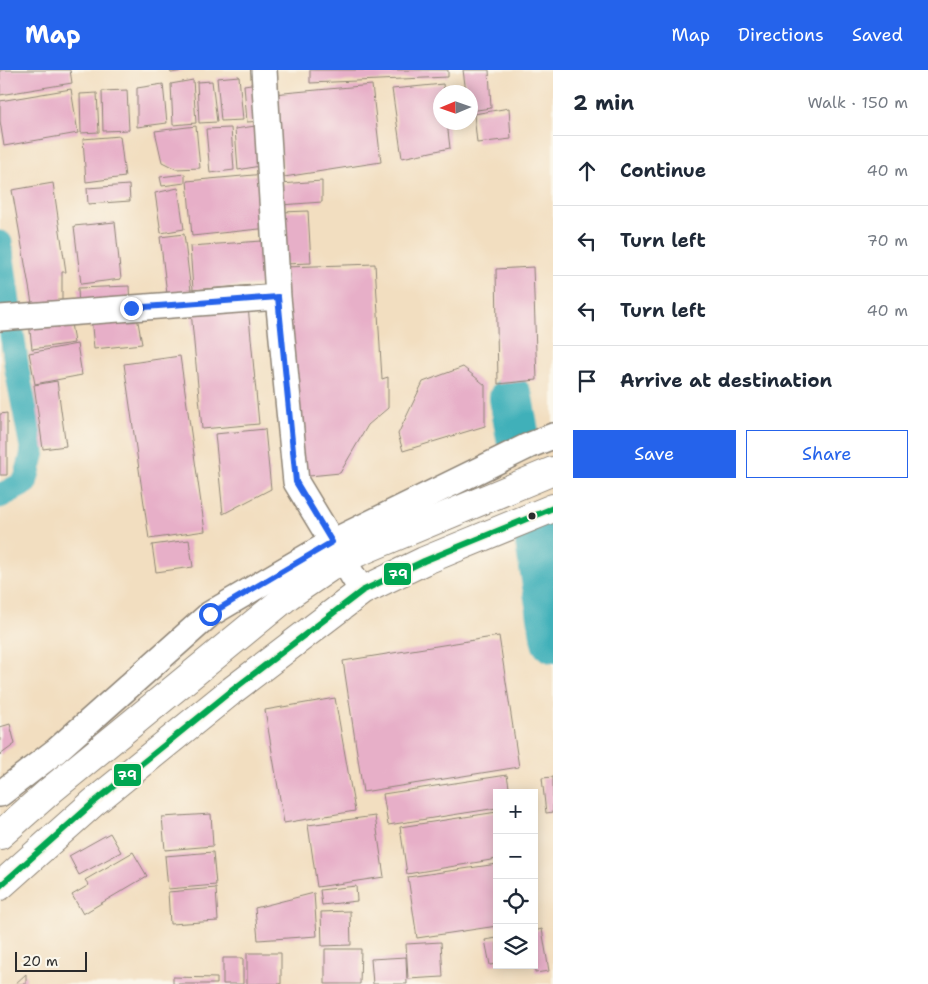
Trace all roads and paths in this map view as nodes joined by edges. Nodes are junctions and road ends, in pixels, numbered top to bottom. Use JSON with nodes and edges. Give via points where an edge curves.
{"nodes":[{"id":1,"x":264,"y":70,"type":"edge"},
{"id":2,"x":278,"y":297,"type":"junction"},
{"id":3,"x":0,"y":318,"type":"edge"},
{"id":4,"x":553,"y":436,"type":"edge"},
{"id":5,"x":553,"y":471,"type":"edge"},
{"id":6,"x":553,"y":508,"type":"edge"},
{"id":7,"x":337,"y":550,"type":"junction"},
{"id":8,"x":362,"y":591,"type":"junction"},
{"id":9,"x":0,"y":794,"type":"edge"},
{"id":10,"x":0,"y":836,"type":"edge"},
{"id":11,"x":0,"y":886,"type":"edge"}],
"edges":[{"from":1,"to":2,"type":"street"},
{"from":2,"to":3,"type":"street"},
{"from":2,"to":7,"type":"street","via":[[296,482]]},
{"from":4,"to":7,"type":"street","via":[[528,446]]},
{"from":5,"to":7,"type":"highway"},
{"from":6,"to":8,"type":"highway"},
{"from":7,"to":8,"type":"street"},
{"from":7,"to":9,"type":"street","via":[[210,614],[56,750]]},
{"from":7,"to":10,"type":"highway","via":[[289,595],[51,790]]},
{"from":8,"to":11,"type":"highway","via":[[93,803]]}]}
